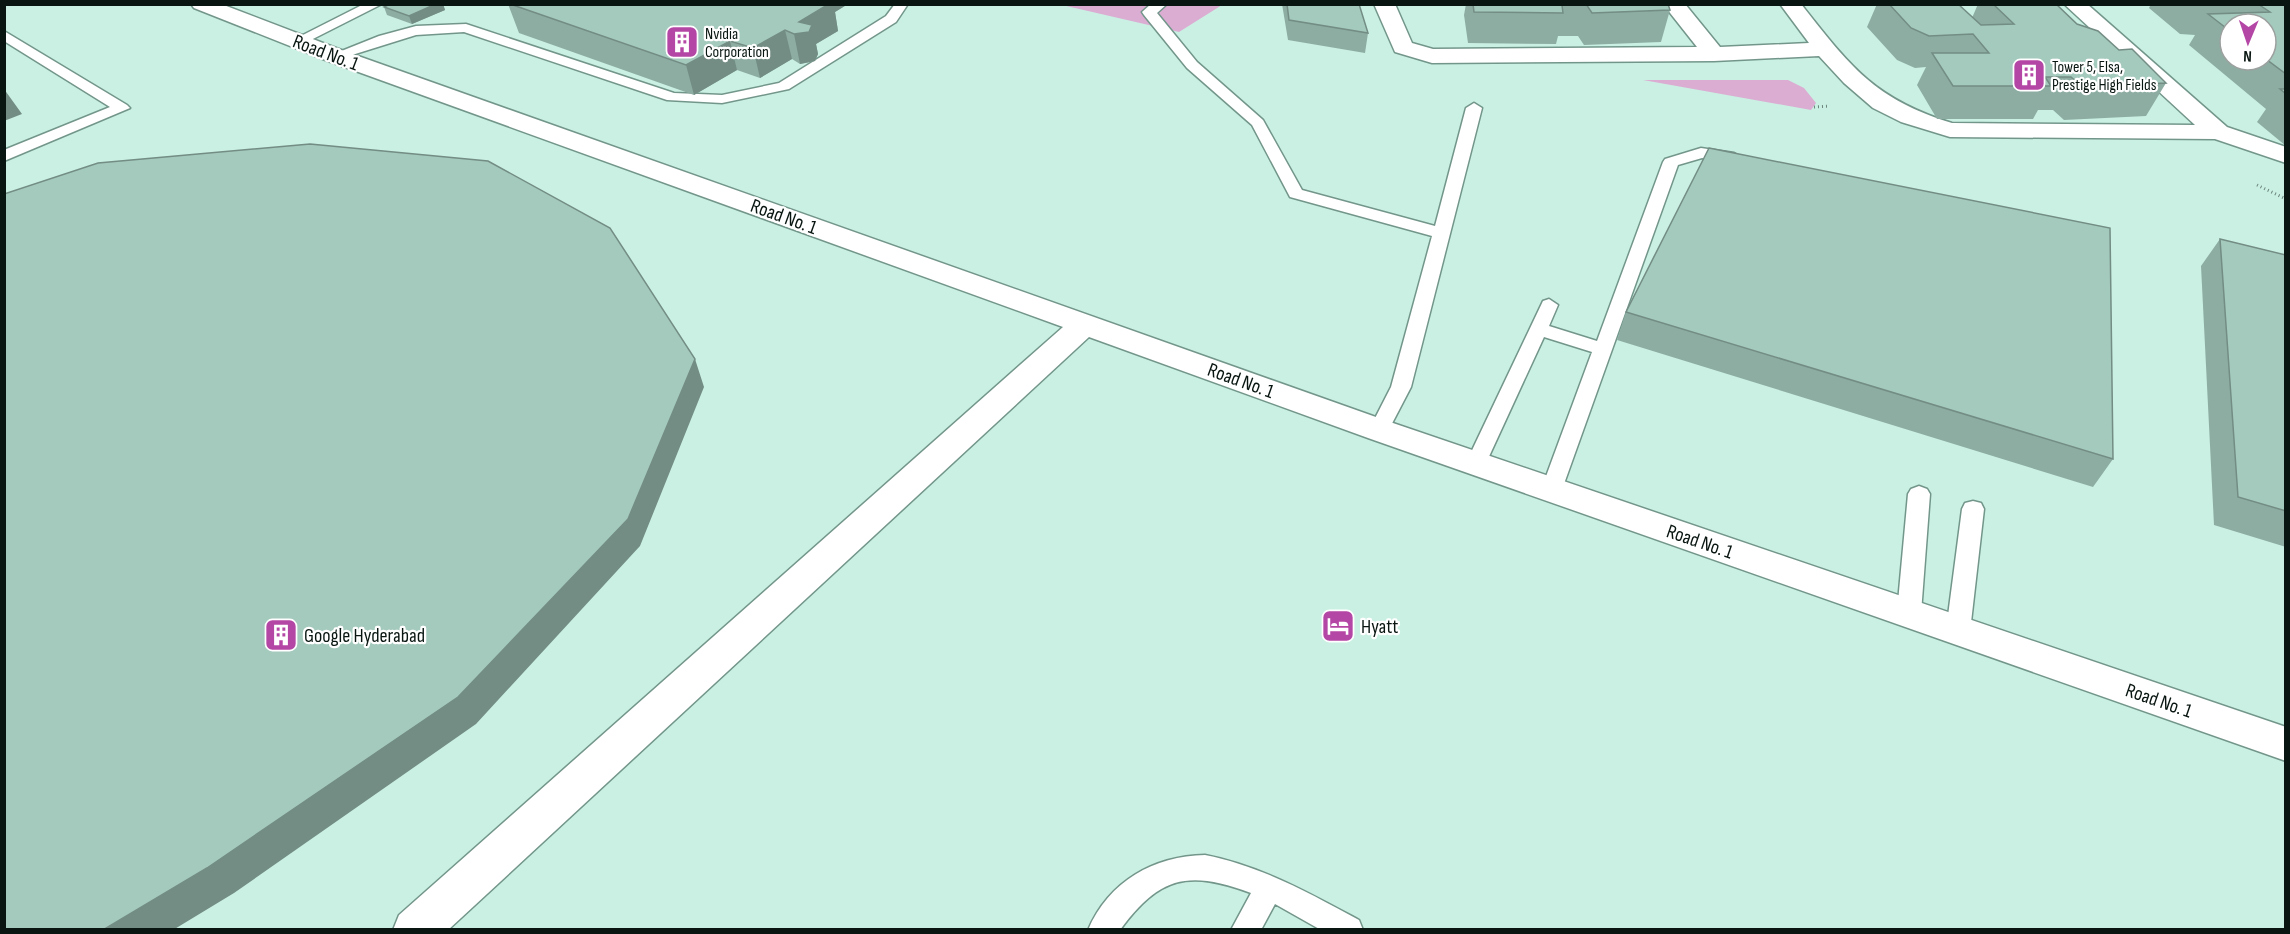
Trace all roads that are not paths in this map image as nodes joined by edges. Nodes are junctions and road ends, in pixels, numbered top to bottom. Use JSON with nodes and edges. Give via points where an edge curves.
{"nodes":[{"id":1,"x":201,"y":4,"type":"edge"},
{"id":2,"x":376,"y":4,"type":"edge"},
{"id":3,"x":902,"y":4,"type":"edge"},
{"id":4,"x":1161,"y":4,"type":"edge"},
{"id":5,"x":1384,"y":4,"type":"edge"},
{"id":6,"x":1673,"y":4,"type":"edge"},
{"id":7,"x":1790,"y":4,"type":"edge"},
{"id":8,"x":2074,"y":4,"type":"edge"},
{"id":9,"x":4,"y":35,"type":"edge"},
{"id":10,"x":298,"y":41,"type":"junction"},
{"id":11,"x":1826,"y":49,"type":"junction"},
{"id":12,"x":1714,"y":54,"type":"junction"},
{"id":13,"x":336,"y":56,"type":"junction"},
{"id":14,"x":1474,"y":108,"type":"dead end"},
{"id":15,"x":2218,"y":132,"type":"junction"},
{"id":16,"x":4,"y":156,"type":"edge"},
{"id":17,"x":2286,"y":156,"type":"edge"},
{"id":18,"x":1748,"y":160,"type":"edge"},
{"id":19,"x":1441,"y":233,"type":"junction"},
{"id":20,"x":1549,"y":305,"type":"dead end"},
{"id":21,"x":1086,"y":323,"type":"junction"},
{"id":22,"x":1538,"y":329,"type":"junction"},
{"id":23,"x":1603,"y":349,"type":"junction"},
{"id":24,"x":1379,"y":430,"type":"junction"},
{"id":25,"x":1476,"y":464,"type":"junction"},
{"id":26,"x":1552,"y":490,"type":"junction"},
{"id":27,"x":1919,"y":494,"type":"dead end"},
{"id":28,"x":1973,"y":509,"type":"dead end"},
{"id":29,"x":1909,"y":613,"type":"junction"},
{"id":30,"x":1958,"y":631,"type":"junction"},
{"id":31,"x":2286,"y":744,"type":"edge"},
{"id":32,"x":1269,"y":888,"type":"junction"},
{"id":33,"x":415,"y":930,"type":"edge"},
{"id":34,"x":1102,"y":930,"type":"edge"},
{"id":35,"x":1245,"y":930,"type":"edge"},
{"id":36,"x":1349,"y":930,"type":"edge"}],
"edges":[{"from":1,"to":10,"type":"street","name":"Road No. 1"},
{"from":2,"to":10,"type":"lane"},
{"from":3,"to":13,"type":"lane","via":[[891,19],[794,80],[755,94],[722,99],[672,97],[450,26],[427,27]]},
{"from":4,"to":19,"type":"lane","via":[[1149,12],[1192,65],[1258,123],[1296,193]]},
{"from":5,"to":12,"type":"street","via":[[1403,47],[1432,56]]},
{"from":6,"to":12,"type":"street"},
{"from":7,"to":11,"type":"street"},
{"from":8,"to":15,"type":"street"},
{"from":9,"to":16,"type":"lane","via":[[123,108]]},
{"from":10,"to":13,"type":"street","name":"Road No. 1"},
{"from":11,"to":12,"type":"street"},
{"from":11,"to":15,"type":"street","via":[[1884,105],[1950,130]]},
{"from":13,"to":21,"type":"street","name":"Road No. 1"},
{"from":14,"to":19,"type":"lane"},
{"from":15,"to":17,"type":"street"},
{"from":18,"to":23,"type":"lane","via":[[1701,153],[1671,162]]},
{"from":19,"to":24,"type":"lane","via":[[1401,387]]},
{"from":20,"to":22,"type":"lane"},
{"from":21,"to":24,"type":"street","name":"Road No. 1"},
{"from":21,"to":33,"type":"street"},
{"from":22,"to":23,"type":"lane"},
{"from":22,"to":25,"type":"lane"},
{"from":23,"to":26,"type":"lane"},
{"from":24,"to":25,"type":"street","name":"Road No. 1"},
{"from":25,"to":26,"type":"street","name":"Road No. 1"},
{"from":26,"to":29,"type":"street","name":"Road No. 1"},
{"from":27,"to":29,"type":"lane"},
{"from":28,"to":30,"type":"lane"},
{"from":29,"to":30,"type":"street","name":"Road No. 1"},
{"from":30,"to":31,"type":"street","name":"Road No. 1"},
{"from":32,"to":34,"type":"lane","via":[[1228,872],[1192,867],[1157,875],[1128,896]]},
{"from":32,"to":35,"type":"lane"},
{"from":32,"to":36,"type":"lane"}]}
